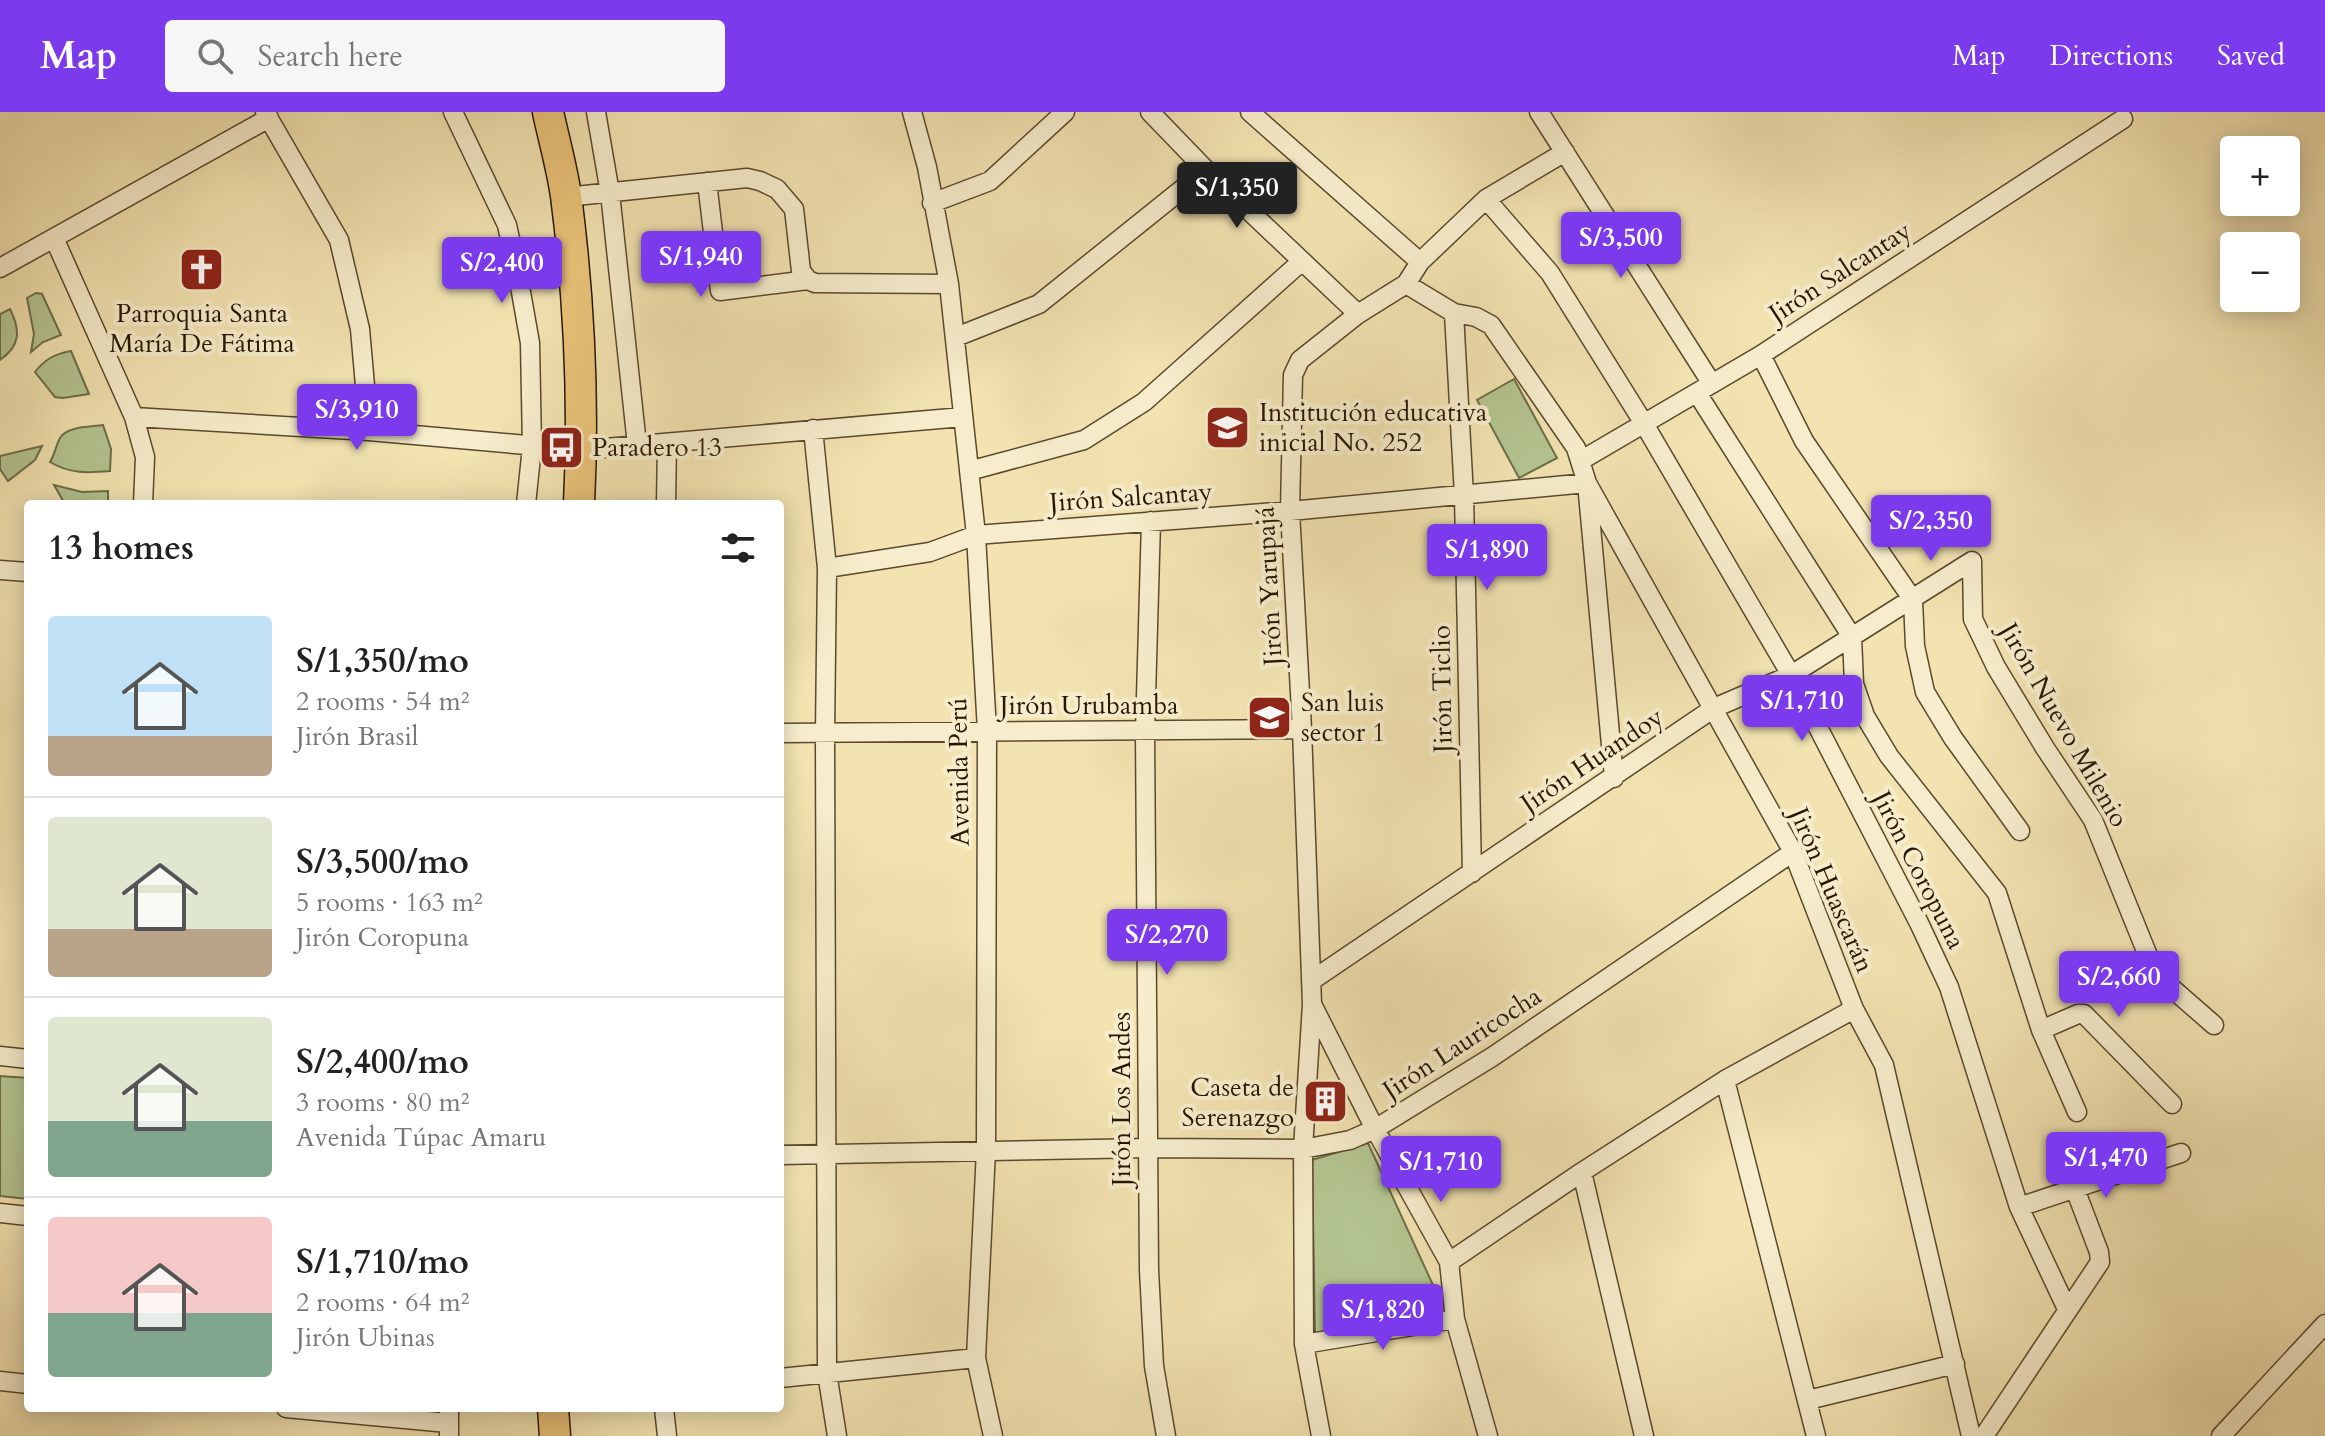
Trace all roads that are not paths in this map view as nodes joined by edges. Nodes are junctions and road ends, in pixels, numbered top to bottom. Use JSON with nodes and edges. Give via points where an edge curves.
{"nodes":[{"id":1,"x":453,"y":112,"type":"edge"},
{"id":2,"x":548,"y":112,"type":"edge"},
{"id":3,"x":596,"y":112,"type":"edge"},
{"id":4,"x":912,"y":112,"type":"edge"},
{"id":5,"x":1065,"y":112,"type":"edge"},
{"id":6,"x":1150,"y":112,"type":"edge"},
{"id":7,"x":1250,"y":112,"type":"edge"},
{"id":8,"x":1539,"y":112,"type":"edge"},
{"id":9,"x":267,"y":115,"type":"edge"},
{"id":10,"x":2123,"y":119,"type":"dead end"},
{"id":11,"x":1565,"y":152,"type":"junction"},
{"id":12,"x":1206,"y":170,"type":"junction"},
{"id":13,"x":707,"y":182,"type":"junction"},
{"id":14,"x":610,"y":193,"type":"junction"},
{"id":15,"x":566,"y":197,"type":"junction"},
{"id":16,"x":1486,"y":199,"type":"junction"},
{"id":17,"x":932,"y":203,"type":"junction"},
{"id":18,"x":54,"y":238,"type":"junction"},
{"id":19,"x":1301,"y":262,"type":"junction"},
{"id":20,"x":1420,"y":262,"type":"junction"},
{"id":21,"x":0,"y":268,"type":"edge"},
{"id":22,"x":808,"y":280,"type":"junction"},
{"id":23,"x":949,"y":284,"type":"junction"},
{"id":24,"x":1406,"y":284,"type":"junction"},
{"id":25,"x":1454,"y":313,"type":"junction"},
{"id":26,"x":1358,"y":314,"type":"junction"},
{"id":27,"x":956,"y":337,"type":"junction"},
{"id":28,"x":1761,"y":355,"type":"junction"},
{"id":29,"x":1705,"y":389,"type":"junction"},
{"id":30,"x":134,"y":417,"type":"junction"},
{"id":31,"x":963,"y":417,"type":"junction"},
{"id":32,"x":1643,"y":422,"type":"junction"},
{"id":33,"x":813,"y":429,"type":"junction"},
{"id":34,"x":369,"y":431,"type":"junction"},
{"id":35,"x":667,"y":443,"type":"junction"},
{"id":36,"x":637,"y":445,"type":"junction"},
{"id":37,"x":532,"y":447,"type":"junction"},
{"id":38,"x":582,"y":450,"type":"junction"},
{"id":39,"x":1580,"y":461,"type":"junction"},
{"id":40,"x":969,"y":471,"type":"junction"},
{"id":41,"x":1587,"y":483,"type":"junction"},
{"id":42,"x":1464,"y":496,"type":"junction"},
{"id":43,"x":143,"y":500,"type":"edge"},
{"id":44,"x":526,"y":500,"type":"edge"},
{"id":45,"x":579,"y":500,"type":"edge"},
{"id":46,"x":666,"y":500,"type":"edge"},
{"id":47,"x":1290,"y":511,"type":"junction"},
{"id":48,"x":1151,"y":521,"type":"junction"},
{"id":49,"x":976,"y":535,"type":"junction"},
{"id":50,"x":1972,"y":561,"type":"joint"},
{"id":51,"x":827,"y":568,"type":"junction"},
{"id":52,"x":0,"y":570,"type":"edge"},
{"id":53,"x":24,"y":572,"type":"edge"},
{"id":54,"x":1913,"y":600,"type":"junction"},
{"id":55,"x":1852,"y":637,"type":"junction"},
{"id":56,"x":1791,"y":675,"type":"junction"},
{"id":57,"x":1714,"y":708,"type":"junction"},
{"id":58,"x":1302,"y":729,"type":"junction"},
{"id":59,"x":987,"y":731,"type":"junction"},
{"id":60,"x":1145,"y":732,"type":"junction"},
{"id":61,"x":784,"y":733,"type":"edge"},
{"id":62,"x":825,"y":733,"type":"junction"},
{"id":63,"x":1614,"y":778,"type":"junction"},
{"id":64,"x":2020,"y":831,"type":"dead end"},
{"id":65,"x":1793,"y":852,"type":"junction"},
{"id":66,"x":1472,"y":873,"type":"junction"},
{"id":67,"x":1311,"y":981,"type":"junction"},
{"id":68,"x":1312,"y":1004,"type":"junction"},
{"id":69,"x":1854,"y":1009,"type":"junction"},
{"id":70,"x":2214,"y":1025,"type":"dead end"},
{"id":71,"x":2041,"y":1030,"type":"junction"},
{"id":72,"x":0,"y":1056,"type":"edge"},
{"id":73,"x":24,"y":1059,"type":"edge"},
{"id":74,"x":1725,"y":1080,"type":"junction"},
{"id":75,"x":2172,"y":1104,"type":"dead end"},
{"id":76,"x":2077,"y":1112,"type":"dead end"},
{"id":77,"x":1375,"y":1129,"type":"junction"},
{"id":78,"x":1147,"y":1148,"type":"junction"},
{"id":79,"x":1303,"y":1149,"type":"junction"},
{"id":80,"x":986,"y":1150,"type":"junction"},
{"id":81,"x":2181,"y":1153,"type":"dead end"},
{"id":82,"x":827,"y":1154,"type":"junction"},
{"id":83,"x":784,"y":1155,"type":"edge"},
{"id":84,"x":1582,"y":1172,"type":"junction"},
{"id":85,"x":2075,"y":1189,"type":"junction"},
{"id":86,"x":2019,"y":1207,"type":"junction"},
{"id":87,"x":0,"y":1213,"type":"edge"},
{"id":88,"x":24,"y":1216,"type":"edge"},
{"id":89,"x":1449,"y":1262,"type":"junction"},
{"id":90,"x":2067,"y":1309,"type":"junction"},
{"id":91,"x":1455,"y":1319,"type":"junction"},
{"id":92,"x":2325,"y":1324,"type":"edge"},
{"id":93,"x":1304,"y":1344,"type":"junction"},
{"id":94,"x":976,"y":1358,"type":"junction"},
{"id":95,"x":1955,"y":1364,"type":"junction"},
{"id":96,"x":827,"y":1373,"type":"junction"},
{"id":97,"x":784,"y":1378,"type":"edge"},
{"id":98,"x":0,"y":1381,"type":"edge"},
{"id":99,"x":24,"y":1384,"type":"edge"},
{"id":100,"x":1808,"y":1400,"type":"junction"},
{"id":101,"x":333,"y":1412,"type":"edge"},
{"id":102,"x":553,"y":1412,"type":"edge"},
{"id":103,"x":664,"y":1412,"type":"edge"},
{"id":104,"x":449,"y":1422,"type":"edge"},
{"id":105,"x":555,"y":1436,"type":"edge"},
{"id":106,"x":667,"y":1436,"type":"edge"},
{"id":107,"x":837,"y":1436,"type":"edge"},
{"id":108,"x":993,"y":1436,"type":"edge"},
{"id":109,"x":1166,"y":1436,"type":"edge"},
{"id":110,"x":1321,"y":1436,"type":"edge"},
{"id":111,"x":1488,"y":1436,"type":"edge"},
{"id":112,"x":1644,"y":1436,"type":"edge"},
{"id":113,"x":1816,"y":1436,"type":"edge"},
{"id":114,"x":1971,"y":1436,"type":"edge"},
{"id":115,"x":1984,"y":1436,"type":"edge"},
{"id":116,"x":2221,"y":1436,"type":"edge"}],
"edges":[{"from":1,"to":37,"type":"street","via":[[507,225],[530,343]]},
{"from":2,"to":15,"type":"highway"},
{"from":3,"to":14,"type":"street"},
{"from":4,"to":17,"type":"street","name":"Avenida Perú"},
{"from":5,"to":17,"type":"street","via":[[990,181]]},
{"from":6,"to":12,"type":"street"},
{"from":7,"to":20,"type":"street"},
{"from":8,"to":11,"type":"street"},
{"from":9,"to":18,"type":"street"},
{"from":9,"to":34,"type":"street","via":[[339,240],[360,329]]},
{"from":10,"to":28,"type":"street","name":"Jirón Salcantay"},
{"from":11,"to":16,"type":"street","name":"Jirón Yarupajá"},
{"from":11,"to":29,"type":"street"},
{"from":12,"to":19,"type":"street"},
{"from":12,"to":27,"type":"street","via":[[1039,304]]},
{"from":13,"to":14,"type":"street"},
{"from":13,"to":22,"type":"street","via":[[747,178],[777,189],[794,209],[801,271]]},
{"from":13,"to":22,"type":"street","via":[[720,291]]},
{"from":14,"to":15,"type":"street"},
{"from":14,"to":36,"type":"street"},
{"from":15,"to":38,"type":"highway"},
{"from":16,"to":20,"type":"street","name":"Jirón Yarupajá"},
{"from":16,"to":32,"type":"street","name":"Jirón Coropuna","via":[[1550,273]]},
{"from":17,"to":23,"type":"street","name":"Avenida Perú"},
{"from":18,"to":21,"type":"street"},
{"from":18,"to":30,"type":"street"},
{"from":19,"to":26,"type":"street"},
{"from":19,"to":40,"type":"street","via":[[1144,402],[1084,440]]},
{"from":20,"to":24,"type":"street","name":"Jirón Yarupajá"},
{"from":22,"to":23,"type":"street"},
{"from":23,"to":27,"type":"street","name":"Avenida Perú"},
{"from":24,"to":25,"type":"street","name":"Jirón Huascarán"},
{"from":24,"to":26,"type":"street","name":"Jirón Yarupajá"},
{"from":25,"to":39,"type":"street","name":"Jirón Huascarán","via":[[1491,325]]},
{"from":25,"to":42,"type":"street","name":"Jirón Ticlio"},
{"from":26,"to":47,"type":"street","name":"Jirón Yarupajá","via":[[1300,360],[1293,375]]},
{"from":27,"to":31,"type":"street","name":"Avenida Perú"},
{"from":28,"to":29,"type":"street","name":"Jirón Salcantay"},
{"from":28,"to":54,"type":"street","via":[[1804,441]]},
{"from":29,"to":32,"type":"street","name":"Jirón Salcantay"},
{"from":29,"to":55,"type":"street"},
{"from":30,"to":34,"type":"street"},
{"from":30,"to":43,"type":"street","via":[[145,457]]},
{"from":31,"to":33,"type":"street"},
{"from":31,"to":40,"type":"street","name":"Avenida Perú"},
{"from":32,"to":39,"type":"street","name":"Jirón Salcantay"},
{"from":32,"to":56,"type":"street","name":"Jirón Coropuna"},
{"from":33,"to":35,"type":"street"},
{"from":33,"to":51,"type":"street"},
{"from":34,"to":37,"type":"street"},
{"from":35,"to":36,"type":"street"},
{"from":35,"to":46,"type":"street"},
{"from":36,"to":38,"type":"street"},
{"from":37,"to":38,"type":"street"},
{"from":37,"to":44,"type":"street"},
{"from":38,"to":45,"type":"highway"},
{"from":39,"to":41,"type":"street","name":"Jirón Huascarán"},
{"from":40,"to":49,"type":"street","name":"Avenida Perú"},
{"from":41,"to":42,"type":"street","name":"Jirón Salcantay"},
{"from":41,"to":57,"type":"street","name":"Jirón Huascarán"},
{"from":41,"to":63,"type":"street"},
{"from":42,"to":47,"type":"street","name":"Jirón Salcantay"},
{"from":42,"to":66,"type":"street","name":"Jirón Ticlio"},
{"from":47,"to":48,"type":"street","name":"Jirón Salcantay"},
{"from":47,"to":58,"type":"street","name":"Jirón Yarupajá"},
{"from":48,"to":49,"type":"street","name":"Jirón Salcantay"},
{"from":48,"to":60,"type":"street","name":"Jirón Los Andes"},
{"from":49,"to":51,"type":"street","name":"Jirón Salcantay","via":[[930,552]]},
{"from":49,"to":59,"type":"street","name":"Avenida Perú"},
{"from":50,"to":54,"type":"street","name":"Jirón Huandoy"},
{"from":50,"to":70,"type":"street","name":"Jirón Nuevo Milenio","via":[[1973,619],[1996,667],[2093,820],[2153,968]]},
{"from":51,"to":62,"type":"street"},
{"from":52,"to":53,"type":"street"},
{"from":54,"to":55,"type":"street","name":"Jirón Huandoy"},
{"from":54,"to":64,"type":"street","via":[[1925,692]]},
{"from":55,"to":56,"type":"street","name":"Jirón Huandoy"},
{"from":55,"to":71,"type":"street","via":[[1854,684],[1865,716],[1889,756],[1997,893]]},
{"from":56,"to":57,"type":"street","name":"Jirón Huandoy"},
{"from":56,"to":86,"type":"street","name":"Jirón Coropuna","via":[[1949,987]]},
{"from":57,"to":63,"type":"street","name":"Jirón Huandoy"},
{"from":57,"to":65,"type":"street","name":"Jirón Huascarán"},
{"from":58,"to":60,"type":"street","name":"Jirón Urubamba"},
{"from":58,"to":67,"type":"street","name":"Jirón Yarupajá"},
{"from":59,"to":60,"type":"street","name":"Jirón Urubamba"},
{"from":59,"to":62,"type":"street","name":"Jirón Urubamba"},
{"from":59,"to":80,"type":"street","name":"Avenida Perú"},
{"from":60,"to":78,"type":"street","name":"Jirón Los Andes"},
{"from":61,"to":62,"type":"street","name":"Jirón Urubamba"},
{"from":62,"to":82,"type":"street"},
{"from":63,"to":66,"type":"street","name":"Jirón Huandoy"},
{"from":65,"to":69,"type":"street","name":"Jirón Huascarán"},
{"from":65,"to":77,"type":"street","name":"Jirón Lauricocha","via":[[1492,1057]]},
{"from":66,"to":67,"type":"street","name":"Jirón Huandoy"},
{"from":67,"to":68,"type":"street","name":"Jirón Yarupajá"},
{"from":68,"to":77,"type":"street"},
{"from":68,"to":79,"type":"street","name":"Jirón Yarupajá"},
{"from":69,"to":74,"type":"street"},
{"from":69,"to":95,"type":"street","name":"Jirón Huascarán","via":[[1884,1065]]},
{"from":71,"to":75,"type":"street","via":[[2084,1014]]},
{"from":71,"to":76,"type":"street"},
{"from":72,"to":73,"type":"street"},
{"from":74,"to":84,"type":"street"},
{"from":74,"to":100,"type":"street"},
{"from":77,"to":79,"type":"street","name":"Jirón Lauricocha"},
{"from":77,"to":89,"type":"street"},
{"from":78,"to":79,"type":"street","name":"Jirón Lauricocha"},
{"from":78,"to":80,"type":"street","name":"Jirón Lauricocha"},
{"from":78,"to":109,"type":"street","name":"Jirón Los Andes","via":[[1154,1366]]},
{"from":79,"to":93,"type":"street","name":"Jirón Yarupajá"},
{"from":80,"to":82,"type":"street","name":"Jirón Lauricocha"},
{"from":80,"to":94,"type":"street","name":"Avenida Perú"},
{"from":81,"to":85,"type":"street"},
{"from":82,"to":83,"type":"street","name":"Jirón Lauricocha"},
{"from":82,"to":96,"type":"street"},
{"from":84,"to":89,"type":"street"},
{"from":84,"to":112,"type":"street"},
{"from":85,"to":86,"type":"street"},
{"from":85,"to":90,"type":"street","via":[[2100,1262]]},
{"from":86,"to":90,"type":"street","name":"Jirón Coropuna"},
{"from":87,"to":88,"type":"street"},
{"from":89,"to":91,"type":"street"},
{"from":90,"to":115,"type":"street"},
{"from":91,"to":93,"type":"street"},
{"from":91,"to":111,"type":"street"},
{"from":92,"to":116,"type":"street"},
{"from":93,"to":110,"type":"street","name":"Jirón Yarupajá"},
{"from":94,"to":96,"type":"street"},
{"from":94,"to":108,"type":"street","name":"Avenida Perú"},
{"from":95,"to":100,"type":"street"},
{"from":95,"to":114,"type":"street","name":"Jirón Huascarán"},
{"from":96,"to":97,"type":"street"},
{"from":96,"to":107,"type":"street"},
{"from":98,"to":99,"type":"street"},
{"from":100,"to":113,"type":"street"},
{"from":101,"to":104,"type":"street"},
{"from":102,"to":105,"type":"highway"},
{"from":103,"to":106,"type":"street"}]}
